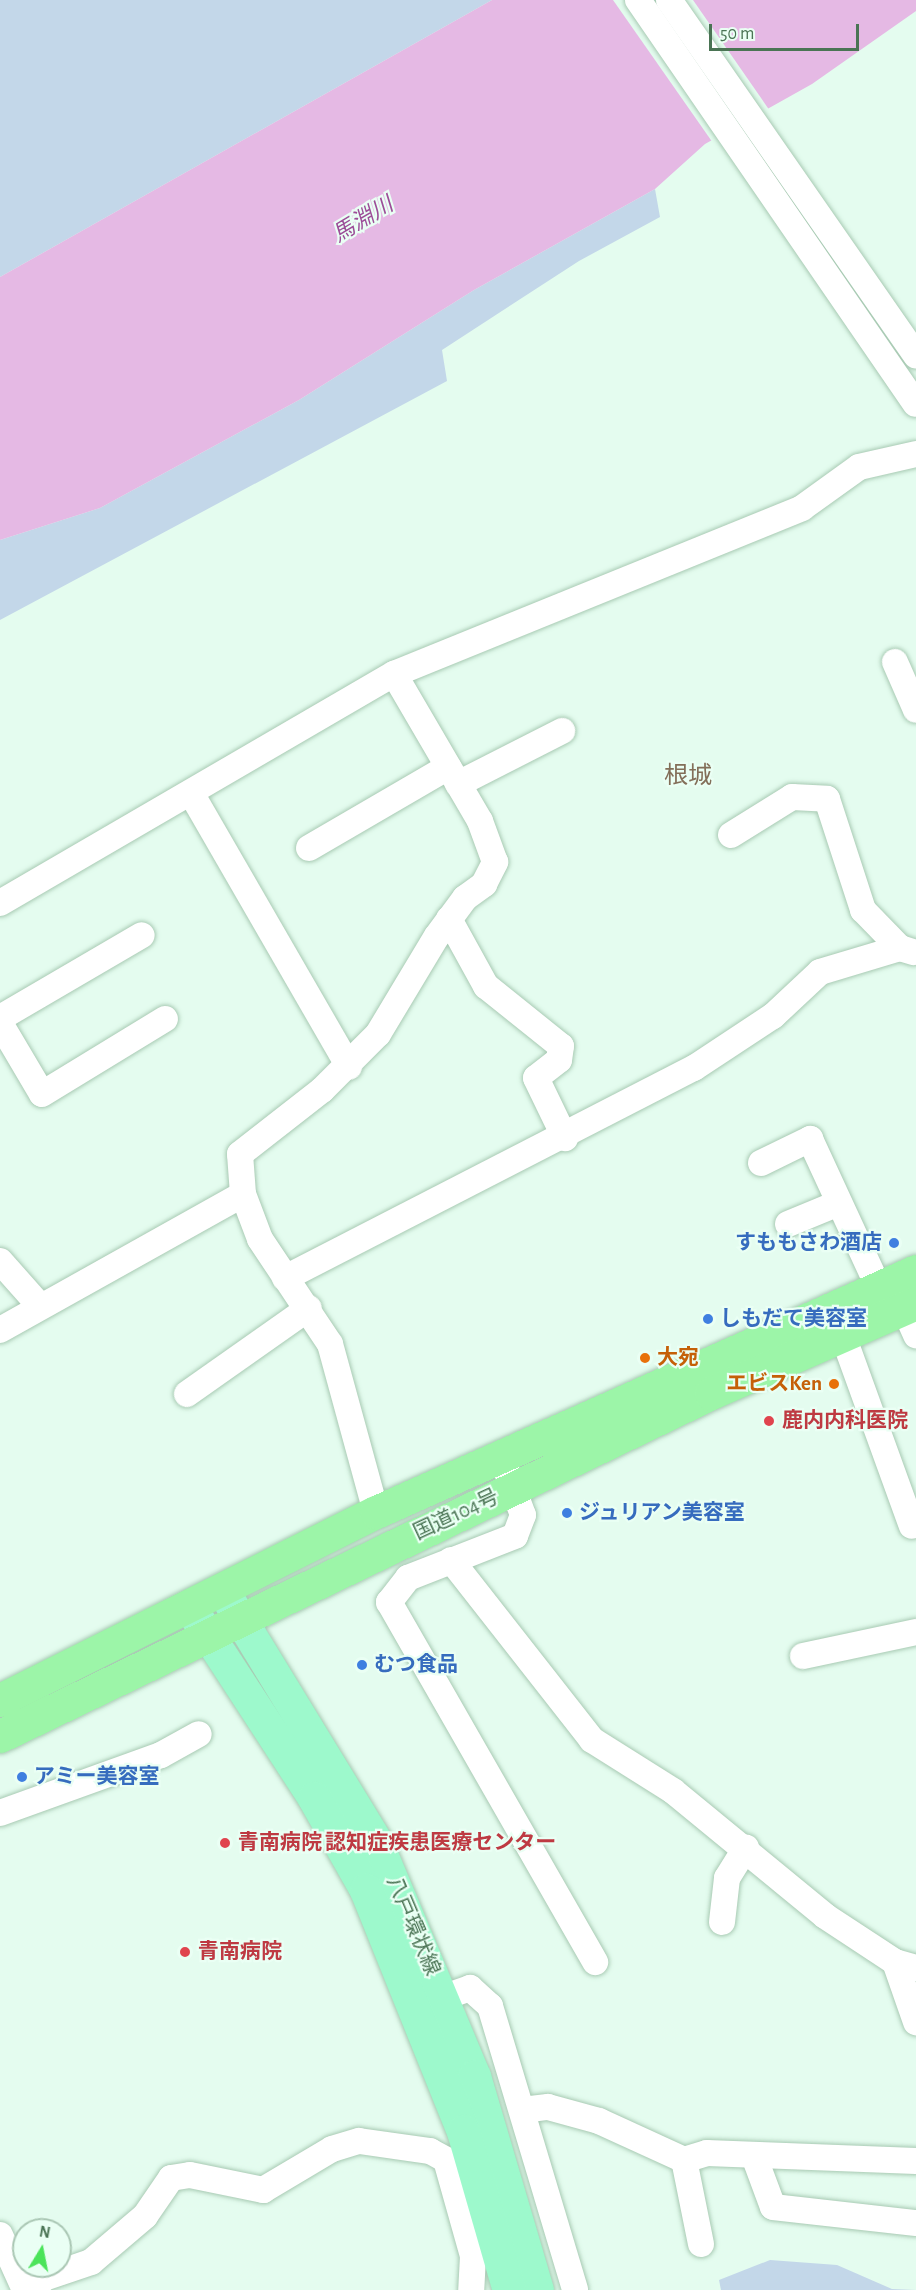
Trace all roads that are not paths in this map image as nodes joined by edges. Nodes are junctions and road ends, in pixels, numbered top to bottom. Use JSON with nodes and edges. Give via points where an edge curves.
{"nodes":[{"id":1,"x":638,"y":0,"type":"edge"},
{"id":2,"x":669,"y":0,"type":"edge"},
{"id":3,"x":916,"y":356,"type":"edge"},
{"id":4,"x":916,"y":404,"type":"edge"},
{"id":5,"x":916,"y":454,"type":"edge"},
{"id":6,"x":895,"y":662,"type":"dead end"},
{"id":7,"x":394,"y":674,"type":"junction"},
{"id":8,"x":916,"y":710,"type":"edge"},
{"id":9,"x":562,"y":731,"type":"dead end"},
{"id":10,"x":453,"y":775,"type":"junction"},
{"id":11,"x":191,"y":793,"type":"junction"},
{"id":12,"x":731,"y":835,"type":"dead end"},
{"id":13,"x":309,"y":848,"type":"dead end"},
{"id":14,"x":0,"y":903,"type":"edge"},
{"id":15,"x":449,"y":920,"type":"junction"},
{"id":16,"x":142,"y":935,"type":"dead end"},
{"id":17,"x":908,"y":951,"type":"edge"},
{"id":18,"x":0,"y":1018,"type":"edge"},
{"id":19,"x":165,"y":1019,"type":"dead end"},
{"id":20,"x":0,"y":1023,"type":"edge"},
{"id":21,"x":349,"y":1066,"type":"junction"},
{"id":22,"x":565,"y":1138,"type":"junction"},
{"id":23,"x":761,"y":1163,"type":"dead end"},
{"id":24,"x":243,"y":1194,"type":"junction"},
{"id":25,"x":839,"y":1203,"type":"junction"},
{"id":26,"x":788,"y":1224,"type":"dead end"},
{"id":27,"x":0,"y":1261,"type":"edge"},
{"id":28,"x":916,"y":1271,"type":"edge"},
{"id":29,"x":285,"y":1278,"type":"junction"},
{"id":30,"x":879,"y":1288,"type":"junction"},
{"id":31,"x":39,"y":1305,"type":"junction"},
{"id":32,"x":309,"y":1308,"type":"junction"},
{"id":33,"x":912,"y":1315,"type":"edge"},
{"id":34,"x":0,"y":1330,"type":"edge"},
{"id":35,"x":842,"y":1333,"type":"junction"},
{"id":36,"x":187,"y":1394,"type":"dead end"},
{"id":37,"x":501,"y":1456,"type":"junction"},
{"id":38,"x":514,"y":1488,"type":"junction"},
{"id":39,"x":376,"y":1512,"type":"junction"},
{"id":40,"x":912,"y":1526,"type":"dead end"},
{"id":41,"x":451,"y":1560,"type":"junction"},
{"id":42,"x":223,"y":1591,"type":"junction"},
{"id":43,"x":189,"y":1606,"type":"junction"},
{"id":44,"x":238,"y":1619,"type":"junction"},
{"id":45,"x":916,"y":1632,"type":"edge"},
{"id":46,"x":206,"y":1634,"type":"junction"},
{"id":47,"x":803,"y":1656,"type":"dead end"},
{"id":48,"x":0,"y":1700,"type":"edge"},
{"id":49,"x":198,"y":1734,"type":"dead end"},
{"id":50,"x":0,"y":1736,"type":"edge"},
{"id":51,"x":0,"y":1813,"type":"edge"},
{"id":52,"x":746,"y":1847,"type":"junction"},
{"id":53,"x":722,"y":1922,"type":"dead end"},
{"id":54,"x":595,"y":1962,"type":"dead end"},
{"id":55,"x":905,"y":1965,"type":"edge"},
{"id":56,"x":430,"y":2001,"type":"junction"},
{"id":57,"x":916,"y":2022,"type":"edge"},
{"id":58,"x":522,"y":2110,"type":"junction"},
{"id":59,"x":754,"y":2156,"type":"junction"},
{"id":60,"x":684,"y":2160,"type":"junction"},
{"id":61,"x":916,"y":2161,"type":"edge"},
{"id":62,"x":916,"y":2223,"type":"edge"},
{"id":63,"x":0,"y":2235,"type":"edge"},
{"id":64,"x":701,"y":2244,"type":"dead end"},
{"id":65,"x":25,"y":2290,"type":"edge"},
{"id":66,"x":32,"y":2290,"type":"edge"},
{"id":67,"x":471,"y":2290,"type":"edge"},
{"id":68,"x":509,"y":2290,"type":"edge"},
{"id":69,"x":537,"y":2290,"type":"edge"},
{"id":70,"x":574,"y":2290,"type":"edge"}],
"edges":[{"from":1,"to":4,"type":"street"},
{"from":2,"to":3,"type":"street"},
{"from":5,"to":7,"type":"street","via":[[859,467],[802,508]]},
{"from":6,"to":8,"type":"street"},
{"from":7,"to":10,"type":"street"},
{"from":7,"to":11,"type":"street"},
{"from":9,"to":10,"type":"street"},
{"from":10,"to":13,"type":"street"},
{"from":10,"to":15,"type":"street","via":[[495,862],[484,884]]},
{"from":11,"to":14,"type":"street"},
{"from":11,"to":21,"type":"street"},
{"from":12,"to":17,"type":"street","via":[[792,797],[827,799],[863,910]]},
{"from":15,"to":21,"type":"street","via":[[378,1034]]},
{"from":15,"to":22,"type":"street","via":[[486,986],[561,1046],[560,1060],[536,1078]]},
{"from":16,"to":18,"type":"street"},
{"from":17,"to":22,"type":"street","via":[[819,972],[773,1016],[694,1068]]},
{"from":19,"to":20,"type":"street","via":[[42,1094]]},
{"from":21,"to":24,"type":"street","via":[[240,1154]]},
{"from":22,"to":29,"type":"street"},
{"from":23,"to":25,"type":"street","via":[[810,1139]]},
{"from":24,"to":29,"type":"street","via":[[260,1239]]},
{"from":24,"to":31,"type":"street"},
{"from":25,"to":26,"type":"street"},
{"from":25,"to":30,"type":"street"},
{"from":27,"to":31,"type":"street"},
{"from":28,"to":30,"type":"highway","name":"国道104号"},
{"from":29,"to":32,"type":"street"},
{"from":30,"to":37,"type":"highway","name":"国道104号"},
{"from":31,"to":34,"type":"street"},
{"from":32,"to":36,"type":"street"},
{"from":32,"to":39,"type":"street","via":[[330,1344]]},
{"from":33,"to":35,"type":"highway","name":"国道104号"},
{"from":35,"to":38,"type":"highway","name":"国道104号"},
{"from":35,"to":40,"type":"street"},
{"from":37,"to":38,"type":"street"},
{"from":37,"to":39,"type":"highway","name":"国道104号"},
{"from":38,"to":41,"type":"street","via":[[523,1515],[515,1536]]},
{"from":38,"to":44,"type":"highway","name":"国道104号"},
{"from":39,"to":42,"type":"highway","name":"国道104号"},
{"from":41,"to":52,"type":"street","via":[[592,1740],[673,1791]]},
{"from":41,"to":54,"type":"street","via":[[408,1578],[389,1602]]},
{"from":42,"to":43,"type":"highway","name":"国道104号"},
{"from":42,"to":44,"type":"main road","name":"八戸環状線"},
{"from":43,"to":46,"type":"main road","name":"八戸環状線"},
{"from":43,"to":48,"type":"highway","name":"国道104号"},
{"from":44,"to":46,"type":"highway","name":"国道104号"},
{"from":44,"to":56,"type":"main road","name":"八戸環状線","via":[[376,1842]]},
{"from":45,"to":47,"type":"street"},
{"from":46,"to":50,"type":"highway","name":"国道104号"},
{"from":46,"to":56,"type":"main road","name":"八戸環状線","via":[[342,1842]]},
{"from":49,"to":51,"type":"street","via":[[161,1755]]},
{"from":52,"to":53,"type":"street","via":[[727,1878]]},
{"from":52,"to":55,"type":"street","via":[[825,1916]]},
{"from":55,"to":57,"type":"street"},
{"from":56,"to":58,"type":"street","via":[[470,1989],[490,2006]]},
{"from":56,"to":68,"type":"main road","name":"八戸環状線"},
{"from":56,"to":69,"type":"main road","name":"八戸環状線","via":[[494,2136]]},
{"from":58,"to":60,"type":"street","via":[[548,2107],[599,2121]]},
{"from":58,"to":70,"type":"street"},
{"from":59,"to":60,"type":"street","via":[[707,2153]]},
{"from":59,"to":61,"type":"street"},
{"from":59,"to":62,"type":"street","via":[[773,2207]]},
{"from":60,"to":64,"type":"street"},
{"from":63,"to":65,"type":"street"},
{"from":66,"to":67,"type":"street","via":[[44,2278],[91,2262],[145,2216],[171,2178],[189,2175],[264,2190],[332,2149],[359,2140],[430,2151],[446,2160],[473,2256]]}]}
